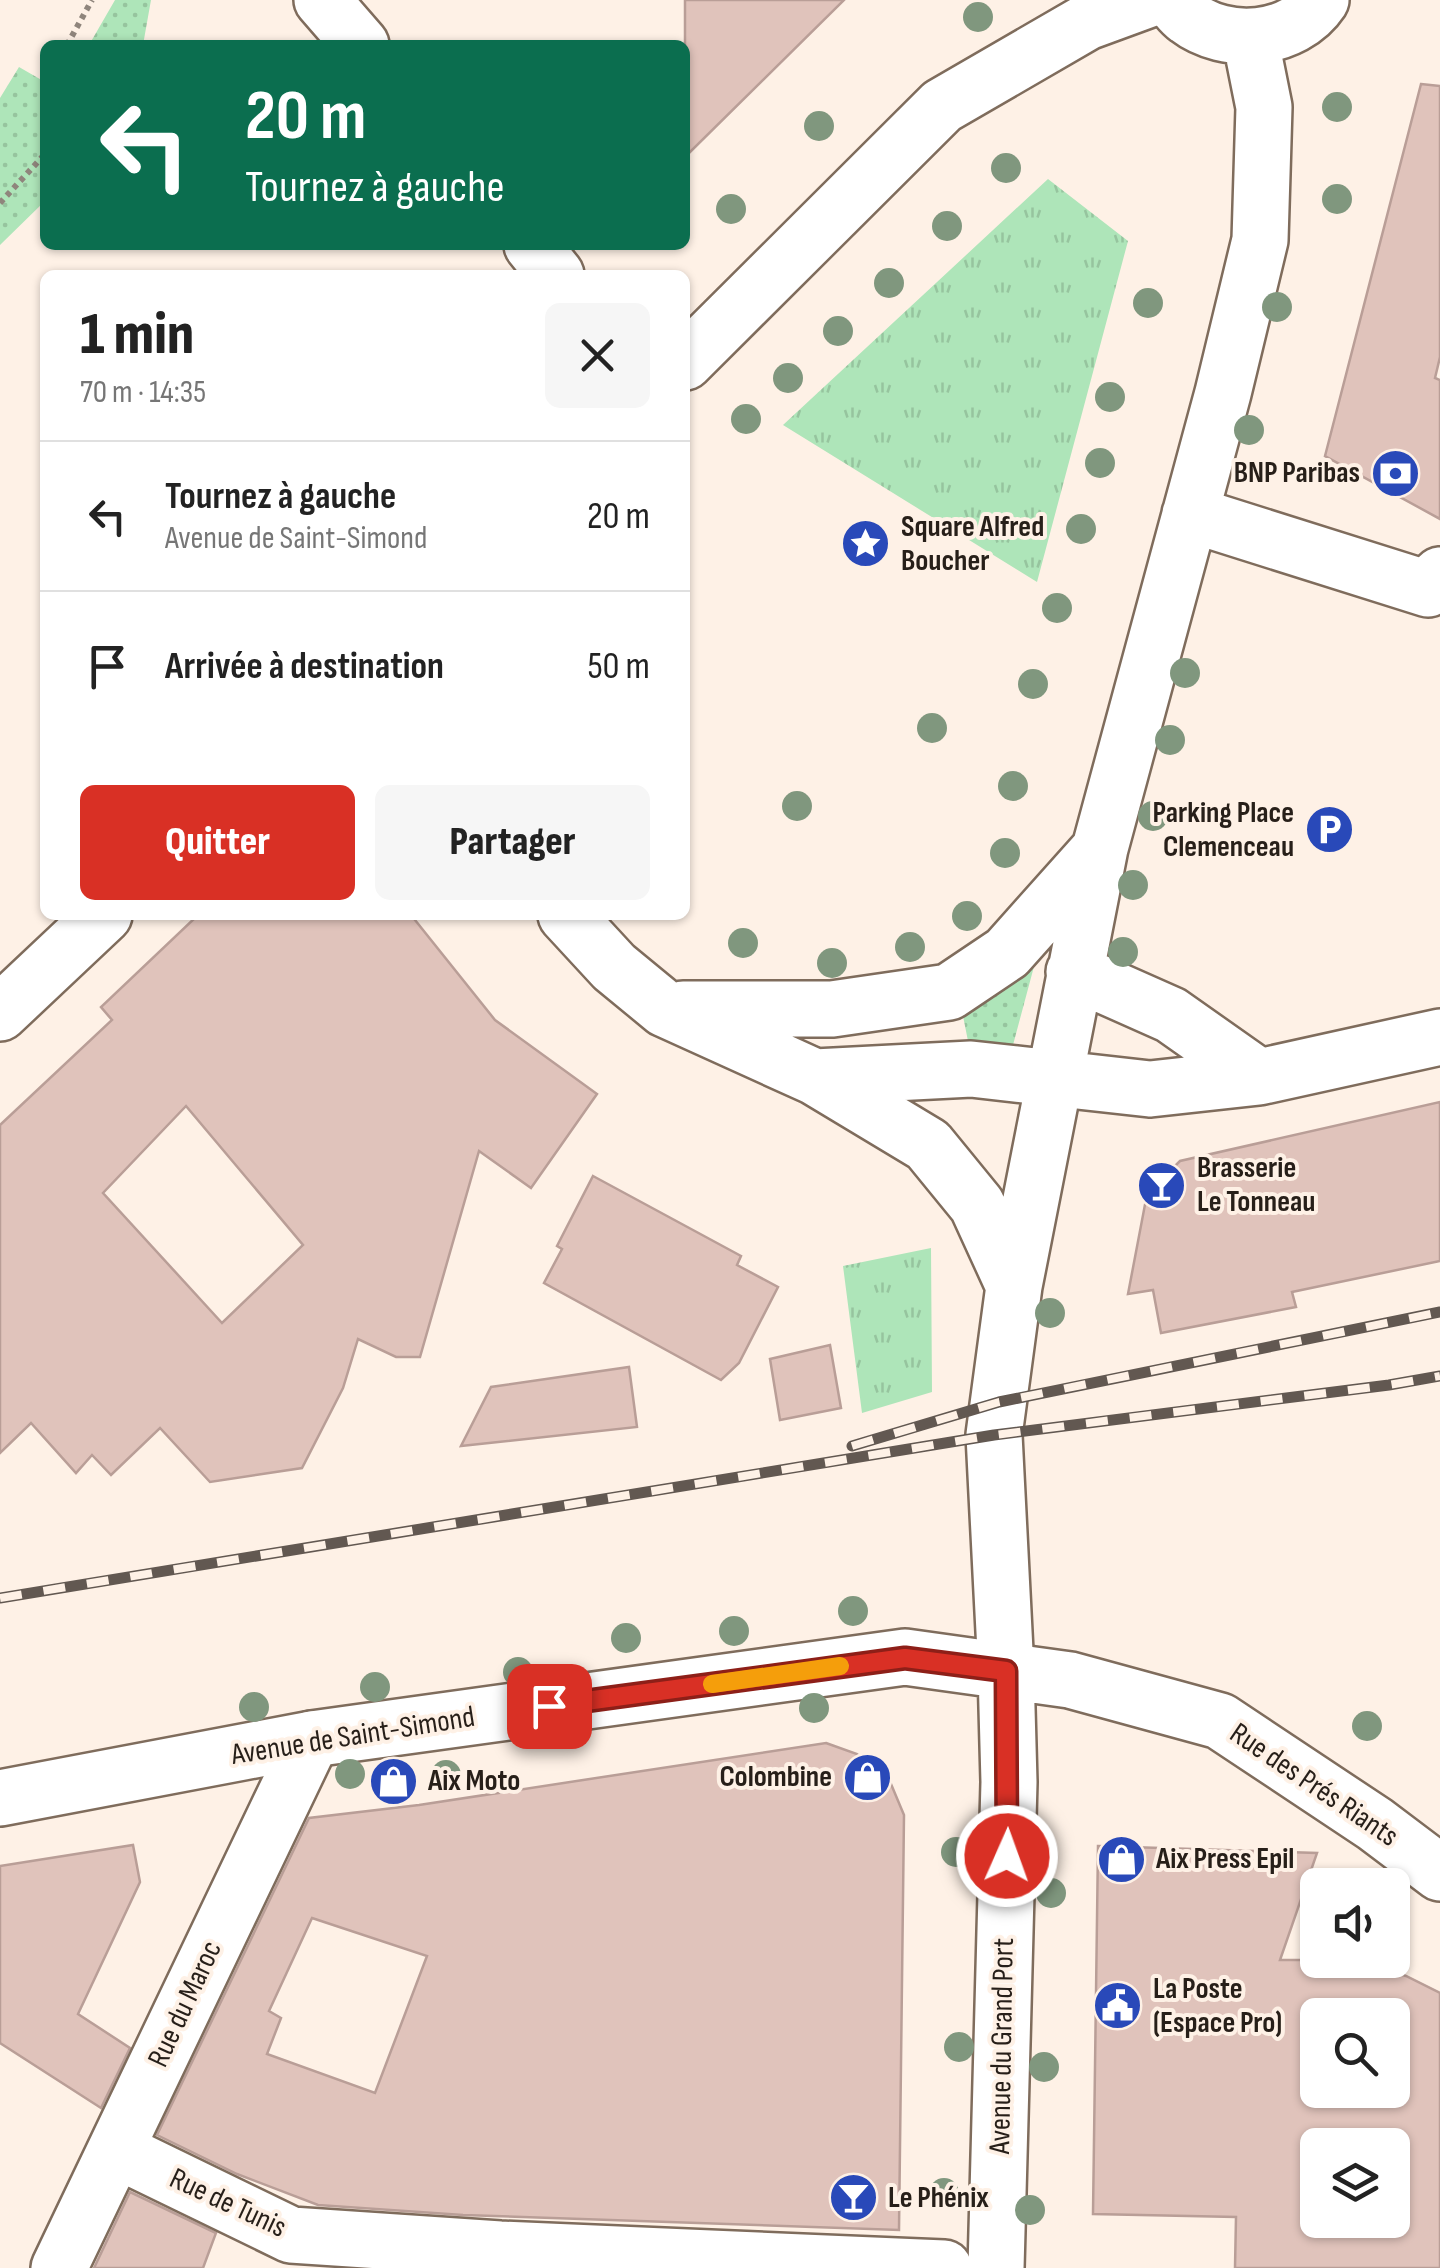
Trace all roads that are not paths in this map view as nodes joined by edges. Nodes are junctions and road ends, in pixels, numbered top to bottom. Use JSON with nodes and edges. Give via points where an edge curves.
{"nodes":[{"id":1,"x":322,"y":0,"type":"edge"},
{"id":2,"x":1147,"y":0,"type":"edge"},
{"id":3,"x":1171,"y":0,"type":"edge"},
{"id":4,"x":1321,"y":0,"type":"edge"},
{"id":5,"x":1250,"y":37,"type":"junction"},
{"id":6,"x":357,"y":40,"type":"edge"},
{"id":7,"x":536,"y":250,"type":"edge"},
{"id":8,"x":552,"y":270,"type":"edge"},
{"id":9,"x":690,"y":357,"type":"edge"},
{"id":10,"x":1190,"y":514,"type":"junction"},
{"id":11,"x":1440,"y":575,"type":"edge"},
{"id":12,"x":1100,"y":848,"type":"junction"},
{"id":13,"x":99,"y":920,"type":"edge"},
{"id":14,"x":571,"y":920,"type":"edge"},
{"id":15,"x":1070,"y":992,"type":"junction"},
{"id":16,"x":665,"y":1009,"type":"junction"},
{"id":17,"x":0,"y":1013,"type":"edge"},
{"id":18,"x":1440,"y":1037,"type":"edge"},
{"id":19,"x":815,"y":1077,"type":"junction"},
{"id":20,"x":1259,"y":1077,"type":"junction"},
{"id":21,"x":1053,"y":1080,"type":"junction"},
{"id":22,"x":1014,"y":1286,"type":"junction"},
{"id":23,"x":1006,"y":1671,"type":"junction"},
{"id":24,"x":312,"y":1739,"type":"junction"},
{"id":25,"x":0,"y":1798,"type":"edge"},
{"id":26,"x":1440,"y":1874,"type":"edge"},
{"id":27,"x":116,"y":2150,"type":"junction"},
{"id":28,"x":612,"y":2260,"type":"edge"},
{"id":29,"x":59,"y":2268,"type":"edge"},
{"id":30,"x":944,"y":2268,"type":"edge"},
{"id":31,"x":996,"y":2268,"type":"edge"}],
"edges":[{"from":1,"to":6,"type":"street"},
{"from":2,"to":9,"type":"street","via":[[1087,22],[942,106]]},
{"from":3,"to":5,"type":"street","via":[[1217,33]]},
{"from":4,"to":5,"type":"street","via":[[1285,29]]},
{"from":5,"to":10,"type":"street","via":[[1264,107],[1260,240]]},
{"from":7,"to":8,"type":"street"},
{"from":10,"to":11,"type":"street","via":[[1428,589]]},
{"from":10,"to":12,"type":"street"},
{"from":12,"to":15,"type":"street"},
{"from":12,"to":16,"type":"street","via":[[1007,953],[948,992],[832,1009]]},
{"from":13,"to":17,"type":"street"},
{"from":14,"to":16,"type":"street"},
{"from":15,"to":20,"type":"street"},
{"from":15,"to":21,"type":"street"},
{"from":16,"to":19,"type":"street"},
{"from":18,"to":20,"type":"street"},
{"from":19,"to":21,"type":"street","via":[[971,1069]]},
{"from":19,"to":22,"type":"street","via":[[928,1144],[977,1204]]},
{"from":20,"to":21,"type":"street","via":[[1150,1089]]},
{"from":21,"to":22,"type":"street"},
{"from":22,"to":23,"type":"street","name":"Avenue du Grand Port","via":[[994,1435]]},
{"from":23,"to":24,"type":"street","name":"Avenue de Saint-Simond","via":[[905,1658]]},
{"from":23,"to":26,"type":"street","name":"Rue des Prés Riants","via":[[1070,1680],[1220,1721]]},
{"from":23,"to":31,"type":"street","name":"Avenue du Grand Port"},
{"from":24,"to":25,"type":"street","name":"Avenue de Saint-Simond"},
{"from":24,"to":27,"type":"street","name":"Rue du Maroc"},
{"from":27,"to":28,"type":"street","name":"Rue de Tunis","via":[[290,2235]]},
{"from":27,"to":29,"type":"street","name":"Rue du Maroc"},
{"from":28,"to":30,"type":"street","name":"Rue de Tunis"}]}
